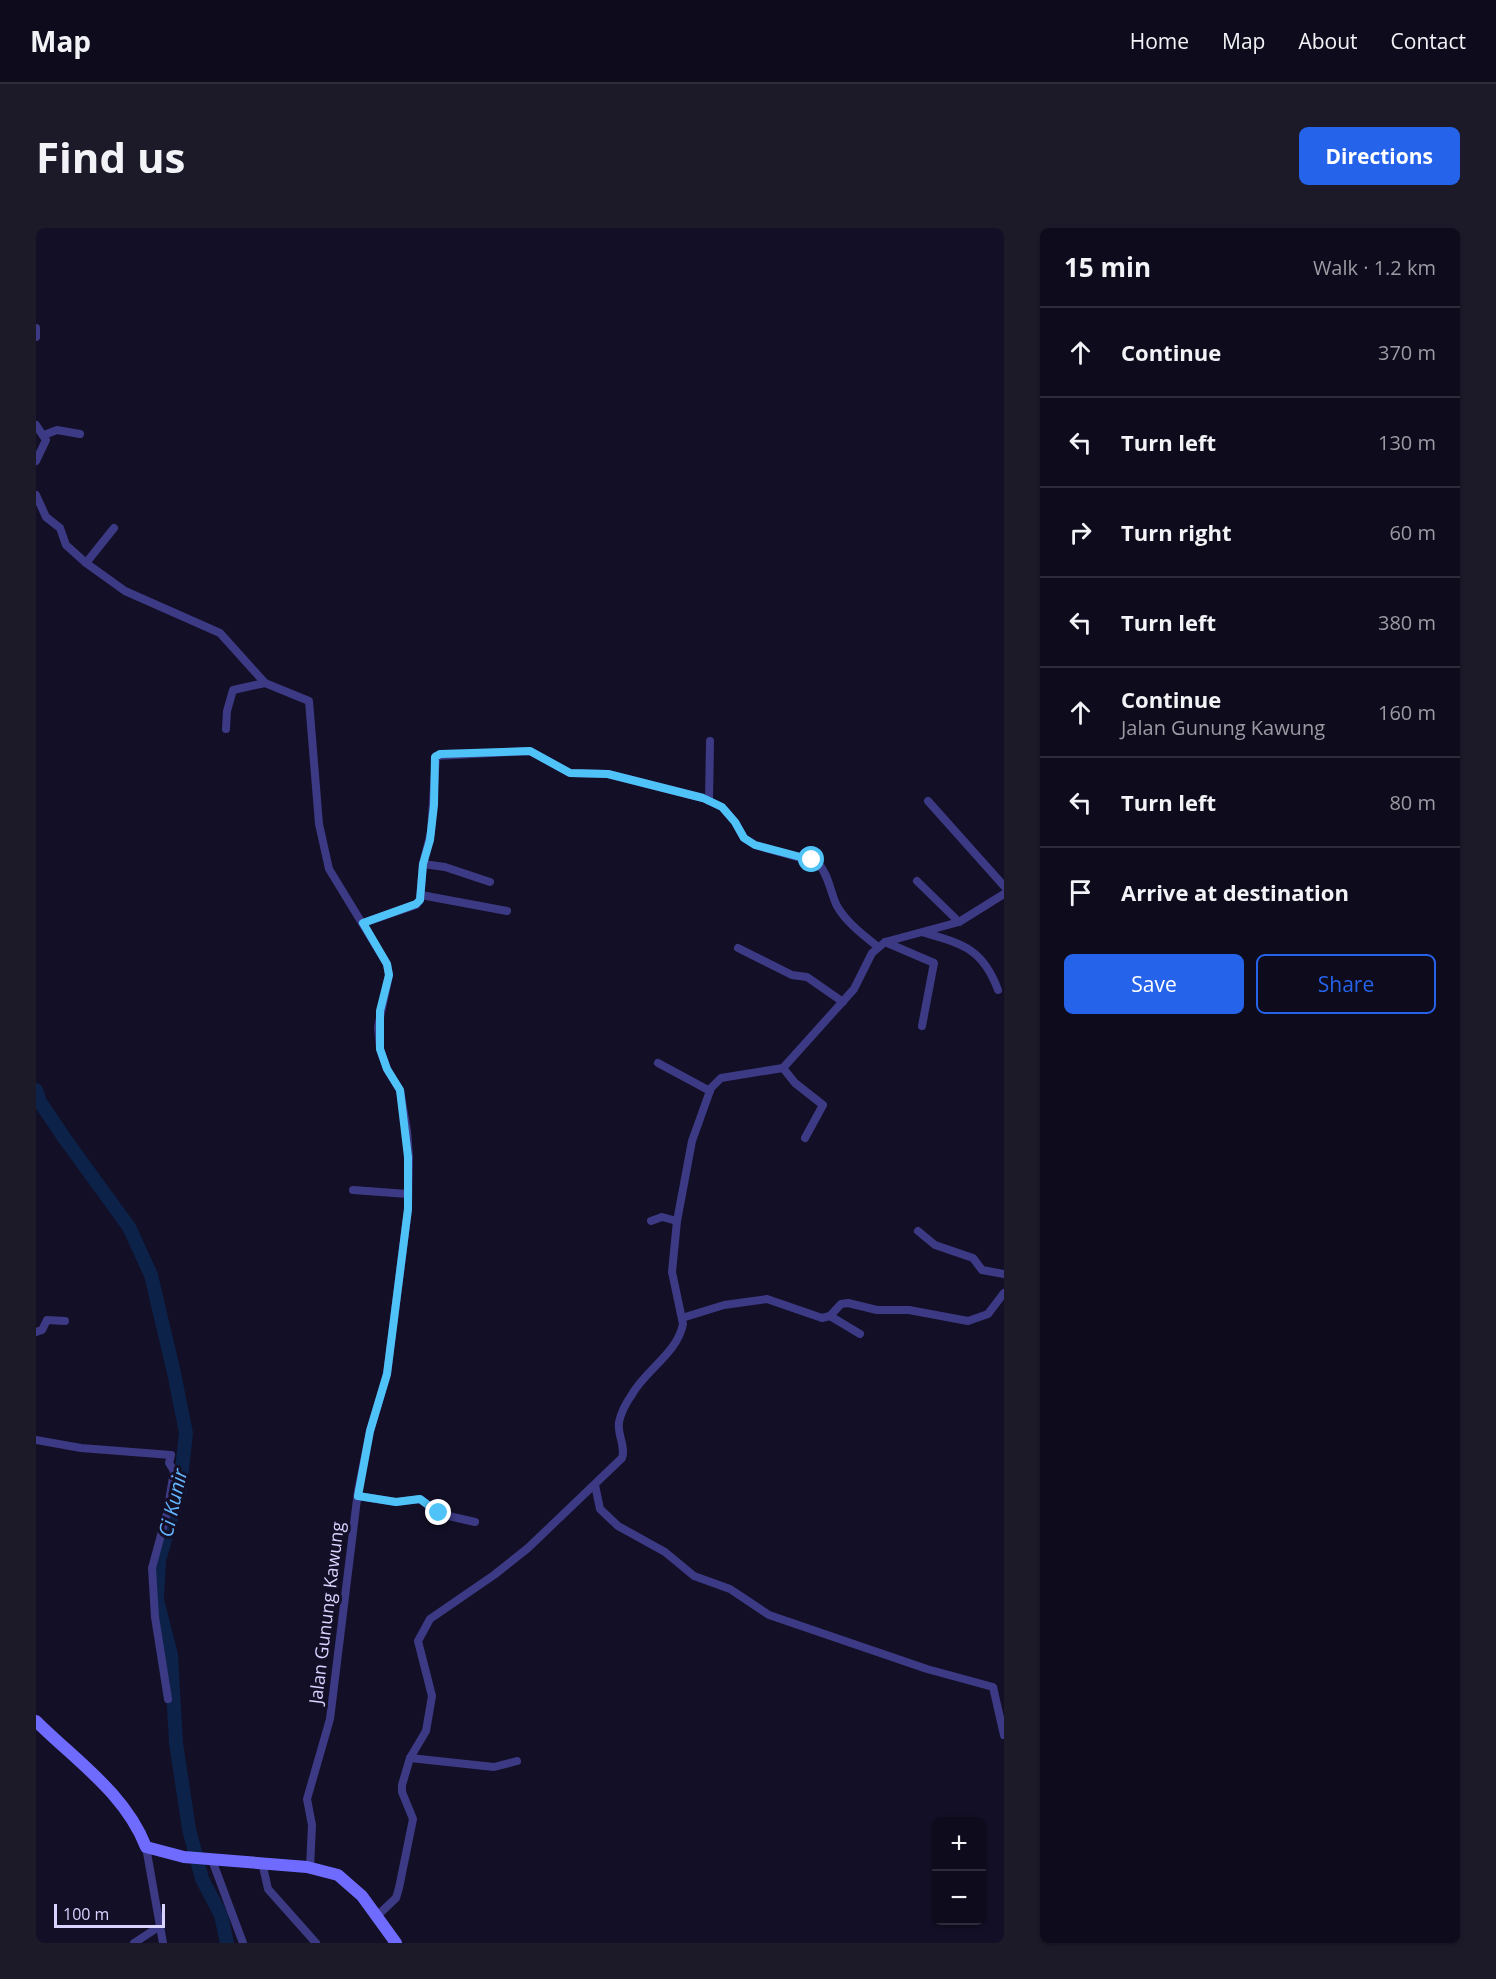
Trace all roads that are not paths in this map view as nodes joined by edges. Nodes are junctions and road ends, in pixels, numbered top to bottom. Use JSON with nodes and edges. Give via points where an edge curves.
{"nodes":[{"id":1,"x":36,"y":328,"type":"edge"},
{"id":2,"x":36,"y":337,"type":"edge"},
{"id":3,"x":36,"y":425,"type":"edge"},
{"id":4,"x":80,"y":434,"type":"dead end"},
{"id":5,"x":45,"y":435,"type":"junction"},
{"id":6,"x":36,"y":461,"type":"edge"},
{"id":7,"x":36,"y":495,"type":"edge"},
{"id":8,"x":36,"y":511,"type":"edge"},
{"id":9,"x":46,"y":517,"type":"junction"},
{"id":10,"x":114,"y":528,"type":"dead end"},
{"id":11,"x":86,"y":563,"type":"junction"},
{"id":12,"x":265,"y":683,"type":"junction"},
{"id":13,"x":226,"y":729,"type":"dead end"},
{"id":14,"x":710,"y":741,"type":"dead end"},
{"id":15,"x":710,"y":801,"type":"junction"},
{"id":16,"x":928,"y":801,"type":"dead end"},
{"id":17,"x":423,"y":864,"type":"junction"},
{"id":18,"x":918,"y":881,"type":"dead end"},
{"id":19,"x":490,"y":882,"type":"dead end"},
{"id":20,"x":1004,"y":886,"type":"edge"},
{"id":21,"x":1004,"y":894,"type":"edge"},
{"id":22,"x":421,"y":895,"type":"junction"},
{"id":23,"x":507,"y":911,"type":"dead end"},
{"id":24,"x":958,"y":922,"type":"junction"},
{"id":25,"x":363,"y":923,"type":"junction"},
{"id":26,"x":924,"y":933,"type":"junction"},
{"id":27,"x":881,"y":944,"type":"junction"},
{"id":28,"x":738,"y":948,"type":"dead end"},
{"id":29,"x":998,"y":990,"type":"dead end"},
{"id":30,"x":843,"y":1002,"type":"junction"},
{"id":31,"x":922,"y":1026,"type":"dead end"},
{"id":32,"x":658,"y":1063,"type":"dead end"},
{"id":33,"x":783,"y":1068,"type":"junction"},
{"id":34,"x":710,"y":1091,"type":"junction"},
{"id":35,"x":805,"y":1138,"type":"dead end"},
{"id":36,"x":353,"y":1190,"type":"dead end"},
{"id":37,"x":408,"y":1194,"type":"junction"},
{"id":38,"x":651,"y":1221,"type":"dead end"},
{"id":39,"x":677,"y":1221,"type":"junction"},
{"id":40,"x":918,"y":1231,"type":"dead end"},
{"id":41,"x":1004,"y":1274,"type":"edge"},
{"id":42,"x":1004,"y":1293,"type":"edge"},
{"id":43,"x":830,"y":1316,"type":"junction"},
{"id":44,"x":682,"y":1318,"type":"junction"},
{"id":45,"x":65,"y":1321,"type":"dead end"},
{"id":46,"x":36,"y":1332,"type":"edge"},
{"id":47,"x":860,"y":1334,"type":"dead end"},
{"id":48,"x":36,"y":1440,"type":"edge"},
{"id":49,"x":595,"y":1485,"type":"junction"},
{"id":50,"x":358,"y":1496,"type":"junction"},
{"id":51,"x":475,"y":1522,"type":"dead end"},
{"id":52,"x":168,"y":1700,"type":"dead end"},
{"id":53,"x":36,"y":1721,"type":"edge"},
{"id":54,"x":1004,"y":1735,"type":"edge"},
{"id":55,"x":410,"y":1758,"type":"junction"},
{"id":56,"x":517,"y":1761,"type":"dead end"},
{"id":57,"x":146,"y":1847,"type":"junction"},
{"id":58,"x":208,"y":1860,"type":"junction"},
{"id":59,"x":262,"y":1862,"type":"junction"},
{"id":60,"x":310,"y":1868,"type":"junction"},
{"id":61,"x":377,"y":1916,"type":"junction"},
{"id":62,"x":160,"y":1926,"type":"junction"},
{"id":63,"x":134,"y":1943,"type":"edge"},
{"id":64,"x":163,"y":1943,"type":"edge"},
{"id":65,"x":243,"y":1943,"type":"edge"},
{"id":66,"x":316,"y":1943,"type":"edge"},
{"id":67,"x":396,"y":1943,"type":"edge"}],
"edges":[{"from":1,"to":2,"type":"street"},
{"from":3,"to":5,"type":"street"},
{"from":4,"to":5,"type":"street","via":[[57,430]]},
{"from":5,"to":6,"type":"street"},
{"from":7,"to":9,"type":"street"},
{"from":8,"to":9,"type":"street"},
{"from":9,"to":11,"type":"street","via":[[60,528],[66,545]]},
{"from":10,"to":11,"type":"street"},
{"from":11,"to":12,"type":"street","via":[[125,591],[219,633]]},
{"from":12,"to":13,"type":"street","via":[[233,690]]},
{"from":12,"to":25,"type":"street","name":"Jalan Gunung Kawung","via":[[309,701],[322,846],[328,869]]},
{"from":14,"to":15,"type":"street"},
{"from":15,"to":17,"type":"street","via":[[608,774],[570,773],[530,751],[438,754],[434,760],[436,788],[430,840]]},
{"from":15,"to":27,"type":"street","via":[[729,814],[744,838],[765,849],[818,863],[838,907],[856,928]]},
{"from":16,"to":20,"type":"street"},
{"from":17,"to":19,"type":"street"},
{"from":17,"to":22,"type":"street"},
{"from":18,"to":24,"type":"street"},
{"from":21,"to":24,"type":"street"},
{"from":22,"to":23,"type":"street"},
{"from":22,"to":25,"type":"street","via":[[416,904]]},
{"from":24,"to":26,"type":"street"},
{"from":25,"to":37,"type":"street","name":"Jalan Gunung Kawung","via":[[387,964],[389,975],[380,1011],[380,1049],[400,1090],[407,1131]]},
{"from":26,"to":27,"type":"street"},
{"from":26,"to":29,"type":"street","via":[[974,952],[987,965]]},
{"from":27,"to":30,"type":"street"},
{"from":27,"to":31,"type":"street","via":[[934,963]]},
{"from":28,"to":30,"type":"street","via":[[792,975],[807,977]]},
{"from":30,"to":33,"type":"street"},
{"from":32,"to":34,"type":"street"},
{"from":33,"to":34,"type":"street","via":[[721,1078]]},
{"from":33,"to":35,"type":"street","via":[[823,1105]]},
{"from":34,"to":39,"type":"street","via":[[692,1141]]},
{"from":36,"to":37,"type":"street"},
{"from":37,"to":50,"type":"street","name":"Jalan Gunung Kawung","via":[[387,1374],[370,1431]]},
{"from":38,"to":39,"type":"street","via":[[662,1217]]},
{"from":39,"to":44,"type":"street","via":[[672,1272]]},
{"from":40,"to":41,"type":"street","via":[[938,1246],[973,1258],[982,1270]]},
{"from":42,"to":43,"type":"street","via":[[988,1314],[968,1321],[935,1313],[884,1311],[848,1303],[841,1304]]},
{"from":43,"to":44,"type":"street","via":[[819,1318],[766,1299],[724,1305]]},
{"from":43,"to":47,"type":"street"},
{"from":44,"to":49,"type":"street","via":[[682,1330],[675,1342],[638,1385],[623,1412],[622,1458]]},
{"from":45,"to":46,"type":"street","via":[[47,1320],[42,1330]]},
{"from":48,"to":52,"type":"street","via":[[171,1455],[172,1485],[152,1578]]},
{"from":49,"to":54,"type":"street","via":[[600,1509],[611,1521],[665,1552],[694,1576],[730,1589],[769,1615],[927,1669],[993,1687]]},
{"from":49,"to":55,"type":"street","via":[[522,1552],[430,1619],[418,1641],[432,1696],[426,1731]]},
{"from":50,"to":51,"type":"street","via":[[396,1502],[420,1499],[440,1514]]},
{"from":50,"to":60,"type":"street","name":"Jalan Gunung Kawung","via":[[330,1719],[307,1799],[312,1826]]},
{"from":53,"to":57,"type":"street","via":[[109,1791],[133,1819]]},
{"from":55,"to":56,"type":"street","via":[[494,1767]]},
{"from":55,"to":61,"type":"street","via":[[402,1785],[413,1819],[404,1865],[396,1898]]},
{"from":57,"to":58,"type":"street"},
{"from":57,"to":62,"type":"street"},
{"from":58,"to":59,"type":"street"},
{"from":58,"to":65,"type":"street"},
{"from":59,"to":60,"type":"street"},
{"from":59,"to":66,"type":"street","via":[[268,1889]]},
{"from":60,"to":61,"type":"street","via":[[338,1875]]},
{"from":61,"to":67,"type":"street"},
{"from":62,"to":63,"type":"street"},
{"from":62,"to":64,"type":"street"}]}
